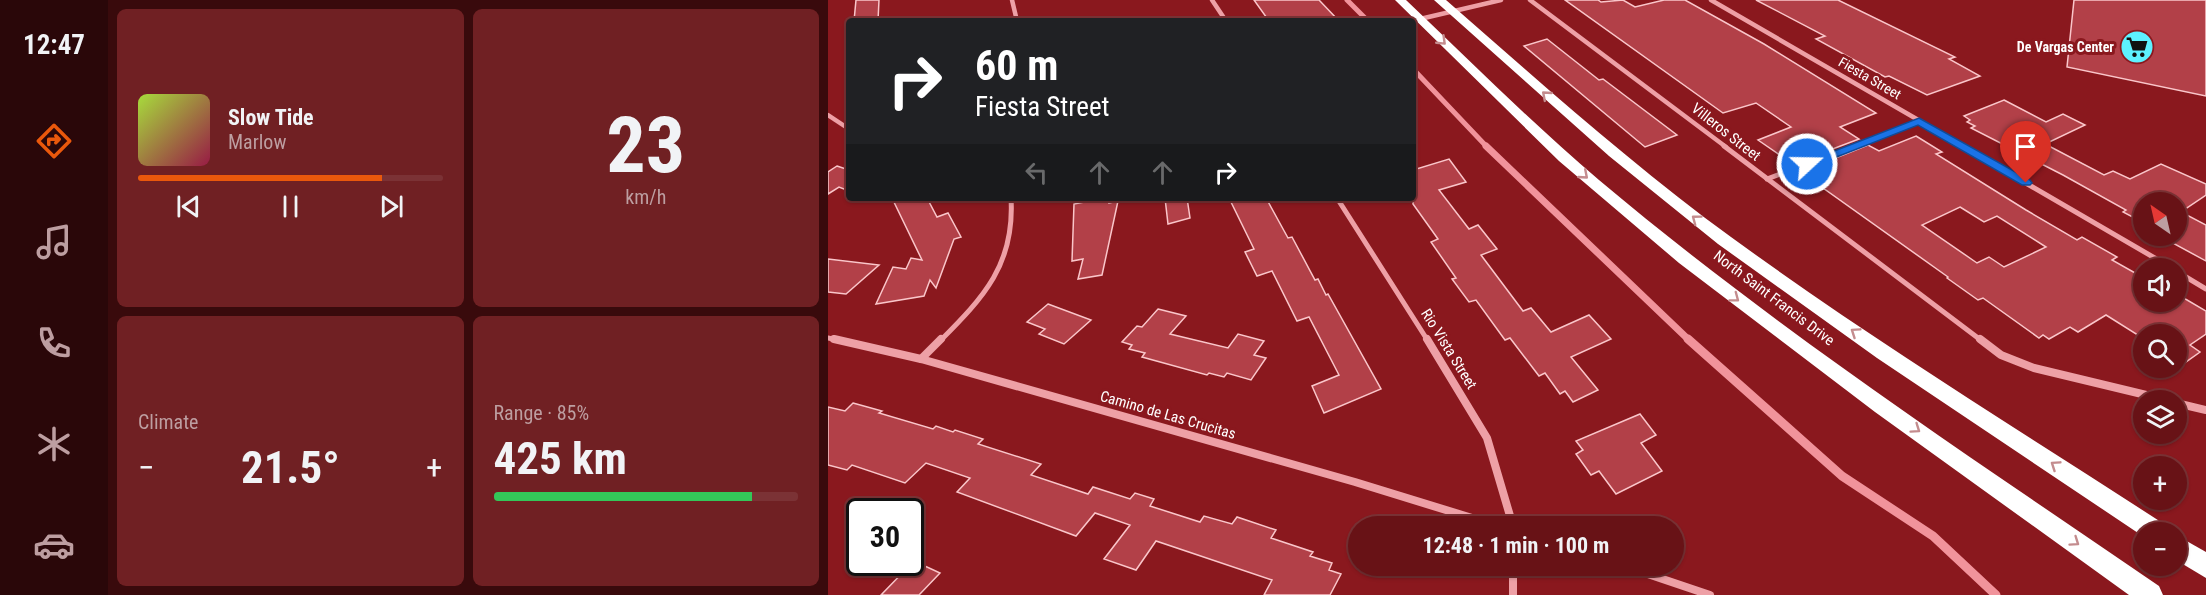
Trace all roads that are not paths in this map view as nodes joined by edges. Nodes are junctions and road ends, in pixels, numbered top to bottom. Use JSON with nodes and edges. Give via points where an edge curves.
{"nodes":[{"id":1,"x":1012,"y":0,"type":"edge"},
{"id":2,"x":1212,"y":0,"type":"edge"},
{"id":3,"x":1400,"y":0,"type":"edge"},
{"id":4,"x":1501,"y":0,"type":"edge"},
{"id":5,"x":1530,"y":0,"type":"edge"},
{"id":6,"x":1711,"y":0,"type":"edge"},
{"id":7,"x":1445,"y":6,"type":"edge"},
{"id":8,"x":1016,"y":18,"type":"edge"},
{"id":9,"x":1224,"y":18,"type":"edge"},
{"id":10,"x":1420,"y":19,"type":"junction"},
{"id":11,"x":828,"y":115,"type":"edge"},
{"id":12,"x":1919,"y":121,"type":"junction"},
{"id":13,"x":846,"y":127,"type":"edge"},
{"id":14,"x":1767,"y":179,"type":"junction"},
{"id":15,"x":1011,"y":201,"type":"edge"},
{"id":16,"x":1339,"y":201,"type":"edge"},
{"id":17,"x":2155,"y":258,"type":"edge"},
{"id":18,"x":2187,"y":278,"type":"edge"},
{"id":19,"x":2206,"y":289,"type":"edge"},
{"id":20,"x":828,"y":338,"type":"edge"},
{"id":21,"x":921,"y":359,"type":"junction"},
{"id":22,"x":2133,"y":392,"type":"edge"},
{"id":23,"x":2187,"y":406,"type":"edge"},
{"id":24,"x":2206,"y":410,"type":"edge"},
{"id":25,"x":1466,"y":516,"type":"edge"},
{"id":26,"x":1510,"y":516,"type":"edge"},
{"id":27,"x":2141,"y":522,"type":"edge"},
{"id":28,"x":2187,"y":553,"type":"edge"},
{"id":29,"x":2206,"y":566,"type":"edge"},
{"id":30,"x":1513,"y":576,"type":"edge"},
{"id":31,"x":1654,"y":576,"type":"edge"},
{"id":32,"x":1513,"y":595,"type":"edge"},
{"id":33,"x":1710,"y":595,"type":"edge"},
{"id":34,"x":2150,"y":595,"type":"edge"}],
"edges":[{"from":1,"to":8,"type":"street"},
{"from":2,"to":9,"type":"street"},
{"from":3,"to":10,"type":"highway","name":"North Saint Francis Drive"},
{"from":4,"to":7,"type":"street"},
{"from":5,"to":14,"type":"street","name":"Villeros Street"},
{"from":6,"to":12,"type":"street","name":"Fiesta Street"},
{"from":7,"to":10,"type":"street"},
{"from":27,"to":7,"type":"highway","name":"North Saint Francis Drive","one_way":true,"via":[[1851,330],[1725,241],[1617,157]]},
{"from":10,"to":34,"type":"highway","name":"North Saint Francis Drive","one_way":true,"via":[[1576,168],[1687,260],[1810,354]]},
{"from":11,"to":13,"type":"street"},
{"from":12,"to":14,"type":"street"},
{"from":12,"to":17,"type":"street","name":"Fiesta Street"},
{"from":14,"to":22,"type":"street","name":"Villeros Street","via":[[1992,349],[2023,365]]},
{"from":15,"to":21,"type":"street","via":[[1010,236],[993,280],[967,314]]},
{"from":16,"to":26,"type":"street","name":"Rio Vista Street","via":[[1487,438]]},
{"from":18,"to":19,"type":"street"},
{"from":20,"to":21,"type":"street","name":"Camino de Las Crucitas"},
{"from":21,"to":25,"type":"street","name":"Camino de Las Crucitas"},
{"from":23,"to":24,"type":"street"},
{"from":28,"to":29,"type":"highway"},
{"from":30,"to":32,"type":"street"},
{"from":31,"to":33,"type":"street"}]}
